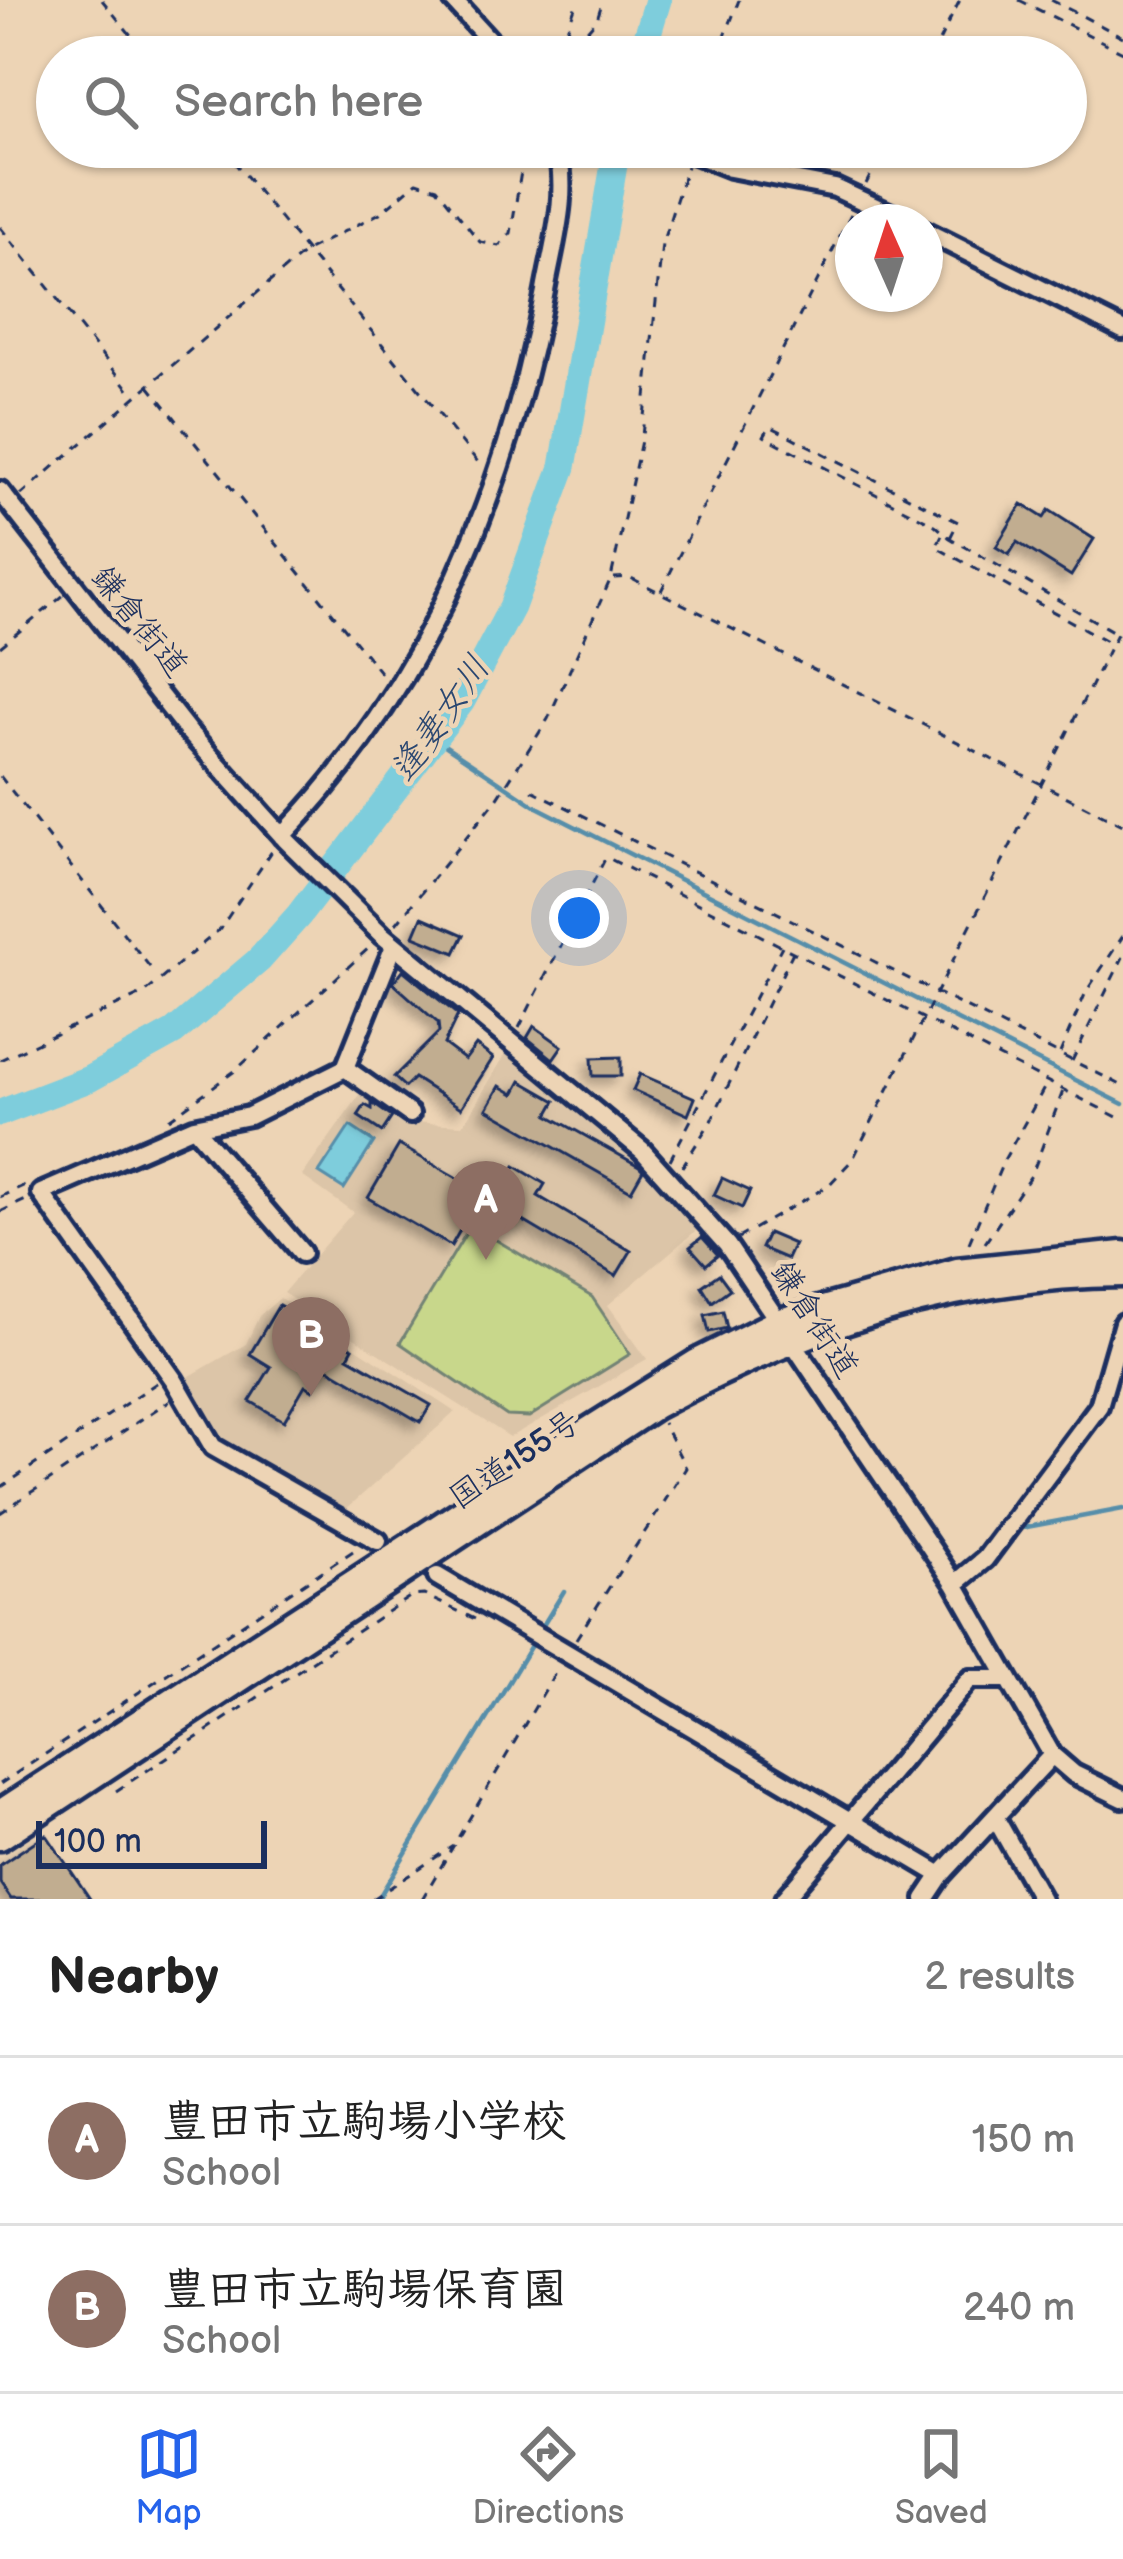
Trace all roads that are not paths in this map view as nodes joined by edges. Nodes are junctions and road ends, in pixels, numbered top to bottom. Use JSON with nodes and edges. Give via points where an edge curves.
{"nodes":[{"id":1,"x":453,"y":0,"type":"edge"},
{"id":2,"x":485,"y":36,"type":"edge"},
{"id":3,"x":562,"y":168,"type":"edge"},
{"id":4,"x":750,"y":168,"type":"edge"},
{"id":5,"x":872,"y":204,"type":"edge"},
{"id":6,"x":943,"y":240,"type":"edge"},
{"id":7,"x":1123,"y":330,"type":"edge"},
{"id":8,"x":5,"y":498,"type":"edge"},
{"id":9,"x":283,"y":838,"type":"junction"},
{"id":10,"x":385,"y":938,"type":"junction"},
{"id":11,"x":345,"y":1068,"type":"junction"},
{"id":12,"x":410,"y":1114,"type":"dead end"},
{"id":13,"x":194,"y":1127,"type":"junction"},
{"id":14,"x":302,"y":1253,"type":"dead end"},
{"id":15,"x":1123,"y":1255,"type":"edge"},
{"id":16,"x":1123,"y":1274,"type":"edge"},
{"id":17,"x":1123,"y":1323,"type":"edge"},
{"id":18,"x":783,"y":1331,"type":"junction"},
{"id":19,"x":375,"y":1539,"type":"road end"},
{"id":20,"x":437,"y":1576,"type":"dead end"},
{"id":21,"x":955,"y":1584,"type":"junction"},
{"id":22,"x":1007,"y":1678,"type":"junction"},
{"id":23,"x":1052,"y":1755,"type":"junction"},
{"id":24,"x":1123,"y":1798,"type":"edge"},
{"id":25,"x":0,"y":1813,"type":"edge"},
{"id":26,"x":996,"y":1819,"type":"junction"},
{"id":27,"x":852,"y":1825,"type":"junction"},
{"id":28,"x":0,"y":1837,"type":"edge"},
{"id":29,"x":941,"y":1875,"type":"junction"},
{"id":30,"x":784,"y":1899,"type":"edge"},
{"id":31,"x":925,"y":1899,"type":"edge"},
{"id":32,"x":1041,"y":1899,"type":"edge"}],
"edges":[{"from":1,"to":2,"type":"street"},
{"from":3,"to":9,"type":"street","via":[[566,183],[530,370],[497,485],[396,691],[344,772]]},
{"from":4,"to":5,"type":"street"},
{"from":6,"to":7,"type":"street"},
{"from":8,"to":9,"type":"street","name":"鎌倉街道"},
{"from":9,"to":10,"type":"street","name":"鎌倉街道"},
{"from":10,"to":11,"type":"street"},
{"from":10,"to":18,"type":"street","name":"鎌倉街道","via":[[664,1176],[727,1245]]},
{"from":11,"to":12,"type":"street"},
{"from":11,"to":13,"type":"street","via":[[249,1116]]},
{"from":13,"to":14,"type":"street"},
{"from":13,"to":19,"type":"street","via":[[39,1186],[212,1447]]},
{"from":15,"to":18,"type":"highway","name":"国道155号","via":[[957,1271]]},
{"from":16,"to":18,"type":"highway","name":"国道155号","via":[[1002,1283]]},
{"from":17,"to":21,"type":"street","via":[[1099,1406],[985,1559]]},
{"from":18,"to":21,"type":"street","name":"鎌倉街道"},
{"from":18,"to":25,"type":"highway","name":"国道155号","via":[[697,1362]]},
{"from":18,"to":28,"type":"highway","name":"国道155号","via":[[655,1406]]},
{"from":20,"to":27,"type":"street"},
{"from":21,"to":22,"type":"street","name":"鎌倉街道"},
{"from":22,"to":23,"type":"street","name":"鎌倉街道"},
{"from":22,"to":27,"type":"street","via":[[970,1679]]},
{"from":23,"to":24,"type":"street","name":"鎌倉街道"},
{"from":23,"to":26,"type":"street"},
{"from":26,"to":29,"type":"street"},
{"from":26,"to":32,"type":"street"},
{"from":27,"to":29,"type":"street"},
{"from":27,"to":30,"type":"street"},
{"from":29,"to":31,"type":"street"}]}
